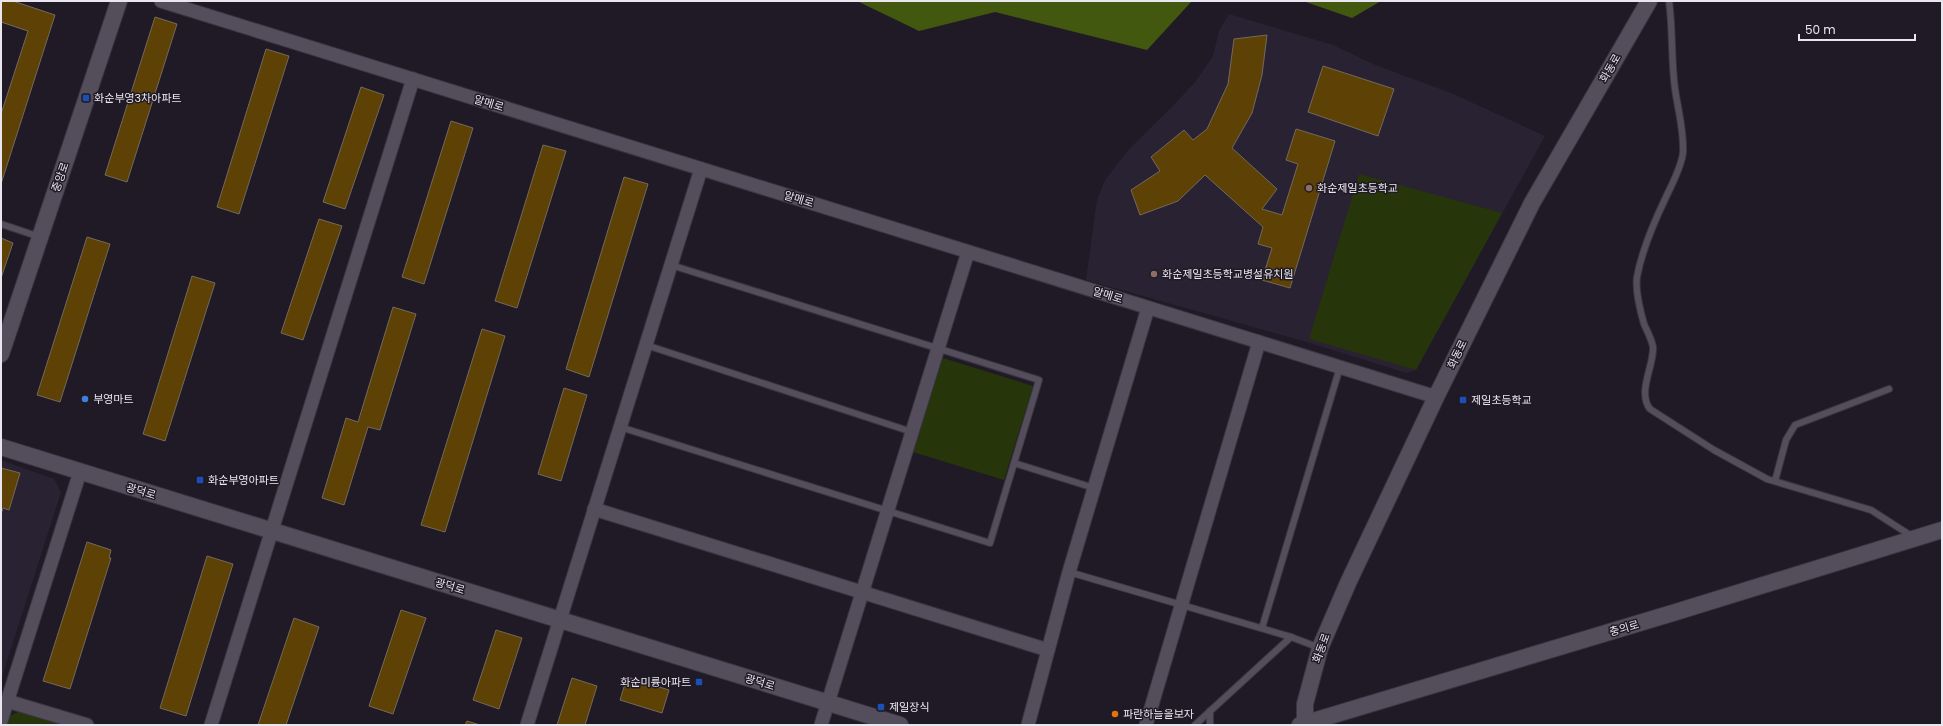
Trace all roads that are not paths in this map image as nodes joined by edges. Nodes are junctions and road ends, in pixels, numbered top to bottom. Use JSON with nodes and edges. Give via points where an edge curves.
{"nodes":[{"id":1,"x":119,"y":1,"type":"edge"},
{"id":2,"x":161,"y":1,"type":"edge"},
{"id":3,"x":1649,"y":1,"type":"edge"},
{"id":4,"x":1669,"y":1,"type":"edge"},
{"id":5,"x":413,"y":79,"type":"junction"},
{"id":6,"x":701,"y":169,"type":"junction"},
{"id":7,"x":1,"y":224,"type":"edge"},
{"id":8,"x":40,"y":237,"type":"junction"},
{"id":9,"x":968,"y":252,"type":"junction"},
{"id":10,"x":671,"y":265,"type":"junction"},
{"id":11,"x":1148,"y":308,"type":"junction"},
{"id":12,"x":1259,"y":342,"type":"junction"},
{"id":13,"x":646,"y":346,"type":"junction"},
{"id":14,"x":938,"y":349,"type":"junction"},
{"id":15,"x":1,"y":354,"type":"edge"},
{"id":16,"x":1340,"y":367,"type":"junction"},
{"id":17,"x":1889,"y":389,"type":"dead end"},
{"id":18,"x":1436,"y":398,"type":"junction"},
{"id":19,"x":620,"y":427,"type":"junction"},
{"id":20,"x":912,"y":432,"type":"junction"},
{"id":21,"x":1,"y":447,"type":"edge"},
{"id":22,"x":1014,"y":463,"type":"junction"},
{"id":23,"x":80,"y":472,"type":"junction"},
{"id":24,"x":1775,"y":481,"type":"junction"},
{"id":25,"x":1094,"y":488,"type":"junction"},
{"id":26,"x":594,"y":509,"type":"junction"},
{"id":27,"x":887,"y":511,"type":"junction"},
{"id":28,"x":1942,"y":530,"type":"edge"},
{"id":29,"x":272,"y":532,"type":"junction"},
{"id":30,"x":1914,"y":538,"type":"junction"},
{"id":31,"x":1069,"y":572,"type":"junction"},
{"id":32,"x":862,"y":593,"type":"junction"},
{"id":33,"x":1182,"y":605,"type":"junction"},
{"id":34,"x":560,"y":619,"type":"junction"},
{"id":35,"x":1262,"y":628,"type":"junction"},
{"id":36,"x":1291,"y":637,"type":"junction"},
{"id":37,"x":1320,"y":648,"type":"junction"},
{"id":38,"x":1048,"y":650,"type":"junction"},
{"id":39,"x":8,"y":701,"type":"junction"},
{"id":40,"x":828,"y":703,"type":"junction"},
{"id":41,"x":1208,"y":713,"type":"junction"},
{"id":42,"x":1,"y":721,"type":"edge"},
{"id":43,"x":1302,"y":724,"type":"edge"},
{"id":44,"x":87,"y":725,"type":"edge"},
{"id":45,"x":211,"y":725,"type":"edge"},
{"id":46,"x":527,"y":725,"type":"edge"},
{"id":47,"x":821,"y":725,"type":"edge"},
{"id":48,"x":900,"y":725,"type":"edge"},
{"id":49,"x":1028,"y":725,"type":"edge"},
{"id":50,"x":1146,"y":725,"type":"edge"},
{"id":51,"x":1195,"y":725,"type":"edge"},
{"id":52,"x":1210,"y":725,"type":"edge"}],
"edges":[{"from":1,"to":8,"type":"street","name":"중앙로"},
{"from":2,"to":5,"type":"street","name":"알메로"},
{"from":3,"to":18,"type":"street","name":"화동로","via":[[1532,202]]},
{"from":4,"to":24,"type":"lane","via":[[1675,88],[1683,153],[1642,255],[1637,278],[1638,299],[1653,347],[1646,404],[1714,450]]},
{"from":5,"to":6,"type":"street","name":"알메로"},
{"from":5,"to":29,"type":"street"},
{"from":6,"to":9,"type":"street","name":"알메로"},
{"from":6,"to":10,"type":"street"},
{"from":7,"to":8,"type":"lane"},
{"from":8,"to":15,"type":"street","name":"중앙로"},
{"from":9,"to":11,"type":"street","name":"알메로"},
{"from":9,"to":14,"type":"street"},
{"from":10,"to":13,"type":"street"},
{"from":10,"to":14,"type":"lane"},
{"from":11,"to":12,"type":"street","name":"알메로"},
{"from":11,"to":25,"type":"street"},
{"from":12,"to":16,"type":"street","name":"알메로"},
{"from":12,"to":33,"type":"street"},
{"from":13,"to":19,"type":"street"},
{"from":13,"to":20,"type":"lane"},
{"from":14,"to":20,"type":"street"},
{"from":14,"to":22,"type":"lane","via":[[1039,380]]},
{"from":16,"to":18,"type":"street","name":"알메로"},
{"from":16,"to":35,"type":"lane"},
{"from":17,"to":24,"type":"lane","via":[[1795,424],[1786,440]]},
{"from":18,"to":37,"type":"street","name":"화동로"},
{"from":19,"to":26,"type":"street"},
{"from":19,"to":27,"type":"lane"},
{"from":20,"to":27,"type":"street"},
{"from":21,"to":23,"type":"street","name":"광덕로"},
{"from":22,"to":25,"type":"lane"},
{"from":22,"to":27,"type":"lane","via":[[990,544]]},
{"from":23,"to":29,"type":"street","name":"광덕로"},
{"from":23,"to":39,"type":"street"},
{"from":24,"to":30,"type":"lane","via":[[1871,510]]},
{"from":25,"to":31,"type":"street"},
{"from":26,"to":32,"type":"street"},
{"from":26,"to":34,"type":"street"},
{"from":27,"to":32,"type":"street"},
{"from":28,"to":30,"type":"street","name":"충의로"},
{"from":29,"to":34,"type":"street","name":"광덕로"},
{"from":29,"to":45,"type":"street"},
{"from":30,"to":43,"type":"street","name":"충의로"},
{"from":31,"to":33,"type":"lane"},
{"from":31,"to":38,"type":"street"},
{"from":32,"to":38,"type":"street"},
{"from":32,"to":40,"type":"street"},
{"from":33,"to":35,"type":"lane"},
{"from":33,"to":50,"type":"street"},
{"from":34,"to":40,"type":"street","name":"광덕로"},
{"from":34,"to":46,"type":"street"},
{"from":35,"to":36,"type":"lane"},
{"from":36,"to":37,"type":"lane"},
{"from":36,"to":41,"type":"lane"},
{"from":37,"to":43,"type":"street","name":"화동로"},
{"from":38,"to":49,"type":"street"},
{"from":39,"to":42,"type":"street"},
{"from":39,"to":44,"type":"street"},
{"from":40,"to":47,"type":"street"},
{"from":40,"to":48,"type":"street","name":"광덕로"},
{"from":41,"to":51,"type":"lane"},
{"from":41,"to":52,"type":"lane"}]}
